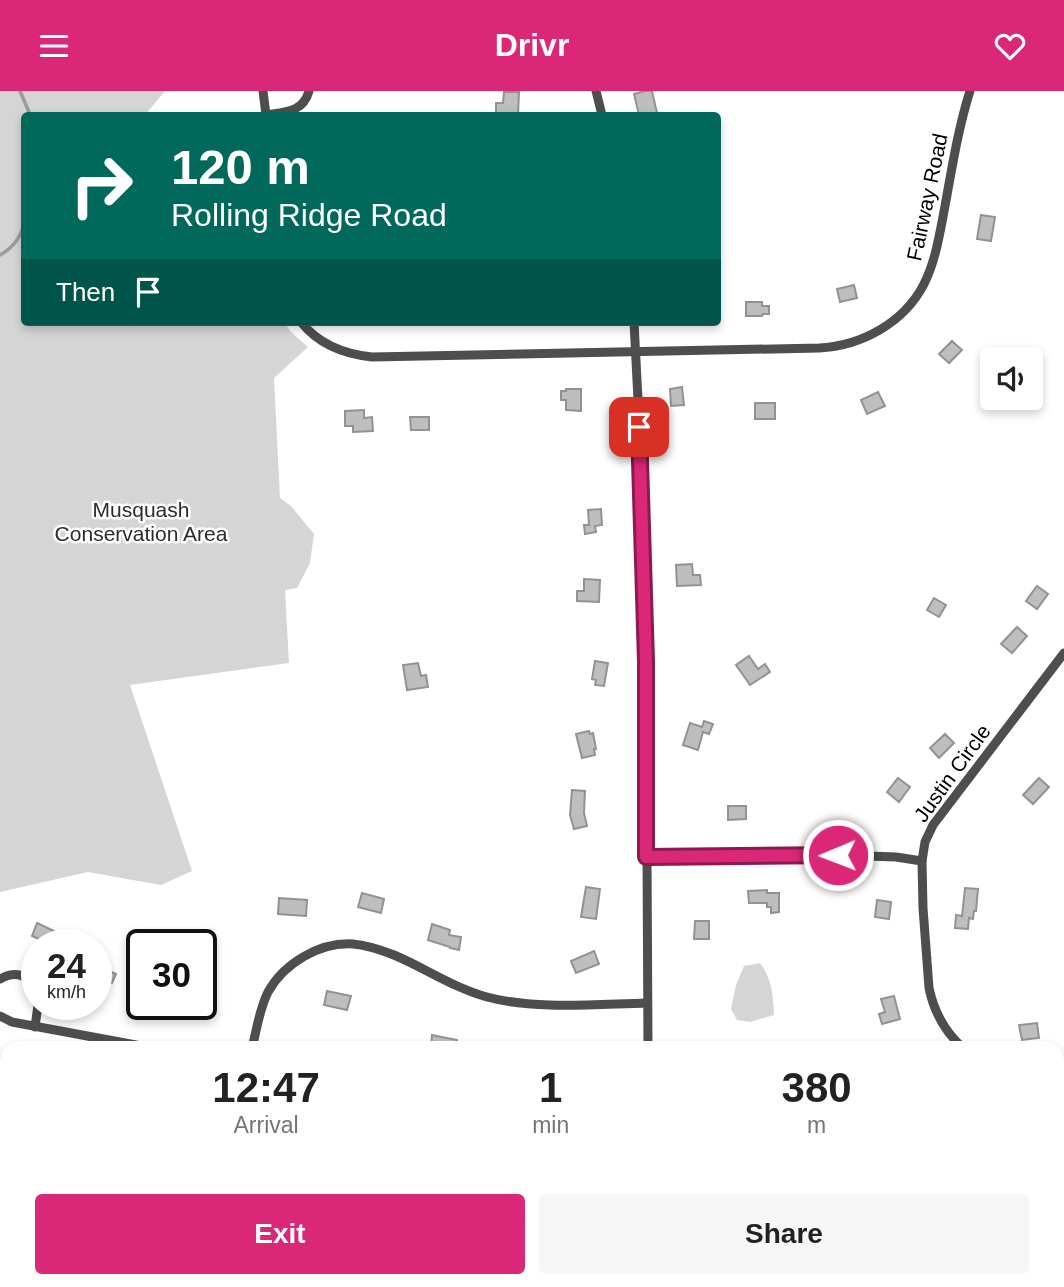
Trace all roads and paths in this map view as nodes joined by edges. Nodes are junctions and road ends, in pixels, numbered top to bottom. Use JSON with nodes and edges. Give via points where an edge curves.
{"nodes":[{"id":1,"x":263,"y":91,"type":"edge"},
{"id":2,"x":309,"y":91,"type":"edge"},
{"id":3,"x":596,"y":91,"type":"edge"},
{"id":4,"x":970,"y":91,"type":"edge"},
{"id":5,"x":265,"y":112,"type":"edge"},
{"id":6,"x":281,"y":112,"type":"edge"},
{"id":7,"x":601,"y":112,"type":"edge"},
{"id":8,"x":305,"y":326,"type":"edge"},
{"id":9,"x":634,"y":326,"type":"edge"},
{"id":10,"x":636,"y":352,"type":"junction"},
{"id":11,"x":1064,"y":653,"type":"edge"},
{"id":12,"x":646,"y":857,"type":"junction"},
{"id":13,"x":922,"y":861,"type":"junction"},
{"id":14,"x":21,"y":975,"type":"edge"},
{"id":15,"x":0,"y":979,"type":"edge"},
{"id":16,"x":647,"y":1003,"type":"junction"},
{"id":17,"x":0,"y":1016,"type":"edge"},
{"id":18,"x":36,"y":1020,"type":"edge"},
{"id":19,"x":35,"y":1027,"type":"junction"},
{"id":20,"x":113,"y":1041,"type":"edge"},
{"id":21,"x":254,"y":1041,"type":"edge"},
{"id":22,"x":648,"y":1041,"type":"edge"},
{"id":23,"x":957,"y":1041,"type":"edge"}],
"edges":[{"from":1,"to":5,"type":"street"},
{"from":2,"to":6,"type":"street","via":[[297,109]]},
{"from":3,"to":7,"type":"street"},
{"from":4,"to":10,"type":"street","name":"Fairway Road","via":[[933,261],[923,286],[899,317],[856,342],[832,348]]},
{"from":8,"to":10,"type":"street","name":"Fairway Road","via":[[335,348],[372,357]]},
{"from":9,"to":10,"type":"street"},
{"from":10,"to":12,"type":"street","via":[[646,662]]},
{"from":11,"to":13,"type":"street","name":"Justin Circle","via":[[933,825]]},
{"from":12,"to":13,"type":"street","via":[[838,855]]},
{"from":12,"to":16,"type":"street"},
{"from":13,"to":23,"type":"street","name":"Justin Circle","via":[[929,988],[942,1024]]},
{"from":14,"to":15,"type":"street"},
{"from":16,"to":21,"type":"street","via":[[560,1005],[496,999],[391,954],[340,944],[303,957],[282,972],[262,1006]]},
{"from":16,"to":22,"type":"street"},
{"from":17,"to":19,"type":"street"},
{"from":18,"to":19,"type":"street"},
{"from":19,"to":20,"type":"street"}]}
